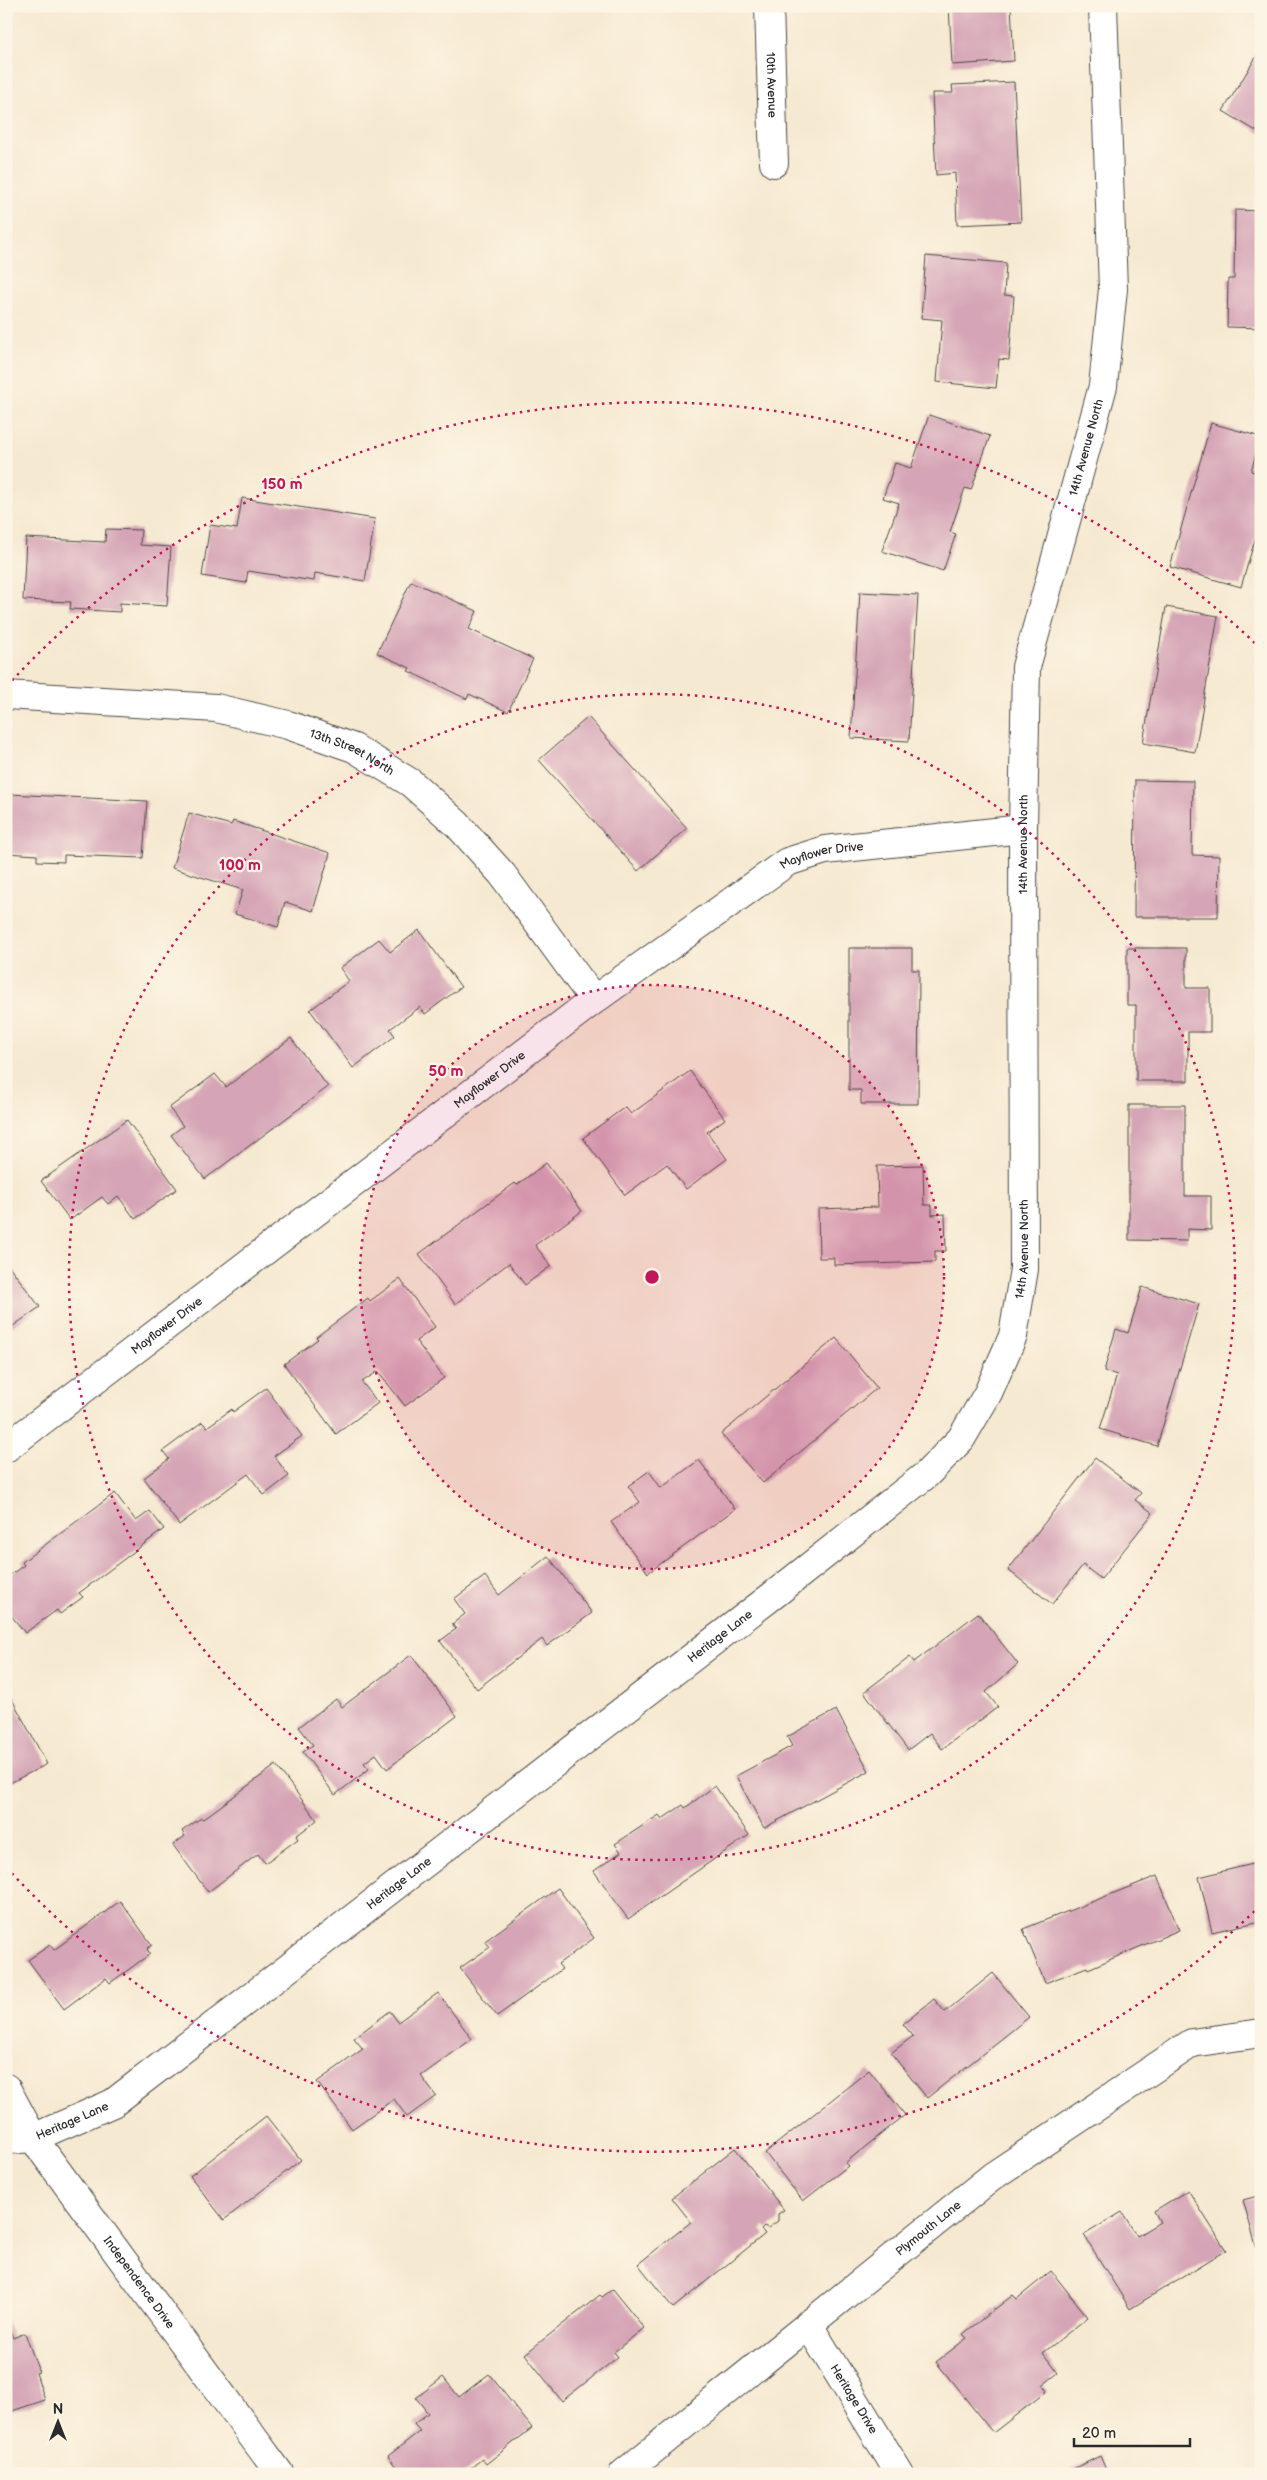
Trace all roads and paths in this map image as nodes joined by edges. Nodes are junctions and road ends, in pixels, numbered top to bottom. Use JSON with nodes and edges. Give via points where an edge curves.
{"nodes":[{"id":1,"x":769,"y":6,"type":"edge"},
{"id":2,"x":1103,"y":6,"type":"edge"},
{"id":3,"x":774,"y":163,"type":"dead end"},
{"id":4,"x":6,"y":695,"type":"edge"},
{"id":5,"x":1023,"y":829,"type":"junction"},
{"id":6,"x":594,"y":1000,"type":"junction"},
{"id":7,"x":6,"y":1448,"type":"edge"},
{"id":8,"x":776,"y":1593,"type":"joint"},
{"id":9,"x":1261,"y":2033,"type":"edge"},
{"id":10,"x":6,"y":2088,"type":"edge"},
{"id":11,"x":33,"y":2138,"type":"junction"},
{"id":12,"x":6,"y":2140,"type":"edge"},
{"id":13,"x":808,"y":2324,"type":"junction"},
{"id":14,"x":280,"y":2474,"type":"edge"},
{"id":15,"x":623,"y":2474,"type":"edge"},
{"id":16,"x":900,"y":2474,"type":"edge"}],
"edges":[{"from":1,"to":3,"type":"street","name":"10th Avenue"},
{"from":2,"to":5,"type":"street","name":"14th Avenue North","via":[[1113,288],[1103,386],[1026,667]]},
{"from":4,"to":6,"type":"street","name":"13th Street North","via":[[216,708],[288,724],[354,748],[412,783],[457,824],[502,874]]},
{"from":5,"to":6,"type":"street","name":"Mayflower Drive","via":[[825,850],[787,862]]},
{"from":5,"to":8,"type":"street","name":"14th Avenue North","via":[[1024,1269],[1013,1336],[988,1394],[961,1439],[927,1474]]},
{"from":6,"to":7,"type":"street","name":"Mayflower Drive"},
{"from":8,"to":11,"type":"street","name":"Heritage Lane","via":[[113,2103]]},
{"from":9,"to":13,"type":"street","name":"Plymouth Lane","via":[[1192,2043],[993,2176]]},
{"from":10,"to":11,"type":"street","name":"Independence Drive"},
{"from":11,"to":12,"type":"street","name":"Heritage Lane"},
{"from":11,"to":14,"type":"street","name":"Independence Drive"},
{"from":13,"to":15,"type":"street","name":"Plymouth Lane"},
{"from":13,"to":16,"type":"street","name":"Heritage Drive"}]}
